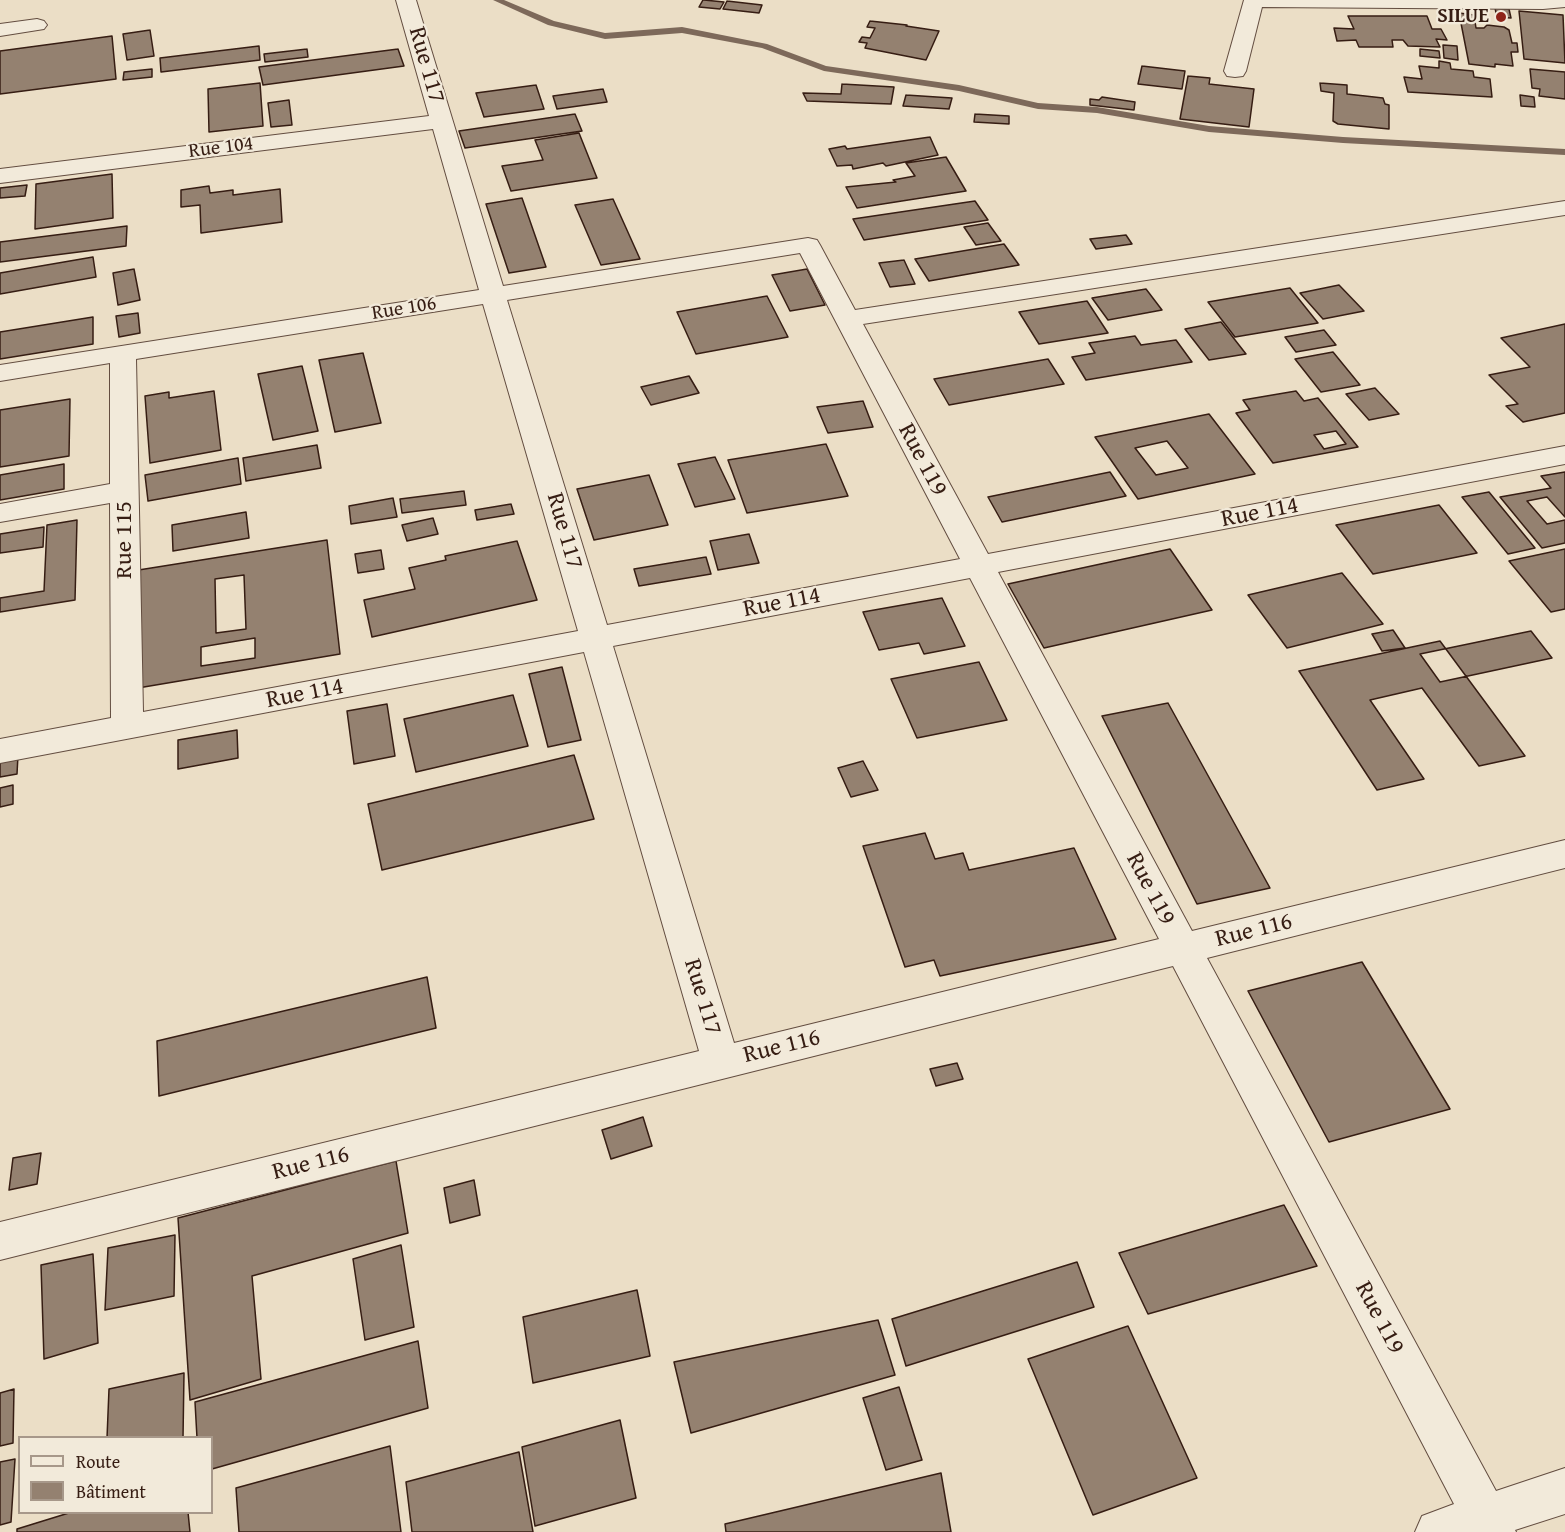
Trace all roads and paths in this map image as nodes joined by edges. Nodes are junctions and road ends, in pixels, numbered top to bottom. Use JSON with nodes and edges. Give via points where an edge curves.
{"nodes":[{"id":1,"x":406,"y":0,"type":"edge"},
{"id":2,"x":1253,"y":1,"type":"edge"},
{"id":3,"x":1565,"y":1,"type":"edge"},
{"id":4,"x":37,"y":26,"type":"dead end"},
{"id":5,"x":0,"y":30,"type":"edge"},
{"id":6,"x":1235,"y":71,"type":"dead end"},
{"id":7,"x":442,"y":121,"type":"junction"},
{"id":8,"x":0,"y":176,"type":"edge"},
{"id":9,"x":1565,"y":208,"type":"edge"},
{"id":10,"x":808,"y":245,"type":"joint"},
{"id":11,"x":494,"y":295,"type":"junction"},
{"id":12,"x":847,"y":319,"type":"junction"},
{"id":13,"x":123,"y":353,"type":"junction"},
{"id":14,"x":0,"y":373,"type":"edge"},
{"id":15,"x":1565,"y":455,"type":"edge"},
{"id":16,"x":125,"y":491,"type":"junction"},
{"id":17,"x":0,"y":513,"type":"edge"},
{"id":18,"x":979,"y":566,"type":"junction"},
{"id":19,"x":596,"y":639,"type":"junction"},
{"id":20,"x":127,"y":728,"type":"junction"},
{"id":21,"x":0,"y":751,"type":"edge"},
{"id":22,"x":1565,"y":854,"type":"edge"},
{"id":23,"x":1182,"y":949,"type":"junction"},
{"id":24,"x":721,"y":1063,"type":"junction"},
{"id":25,"x":0,"y":1241,"type":"edge"},
{"id":26,"x":1565,"y":1491,"type":"edge"},
{"id":27,"x":1489,"y":1524,"type":"edge"},
{"id":28,"x":1438,"y":1532,"type":"edge"}],
"edges":[{"from":1,"to":7,"type":"street","name":"Rue 117"},
{"from":2,"to":3,"type":"street"},
{"from":2,"to":6,"type":"street"},
{"from":4,"to":5,"type":"street"},
{"from":7,"to":8,"type":"street","name":"Rue 104"},
{"from":7,"to":11,"type":"street","name":"Rue 117"},
{"from":9,"to":12,"type":"street"},
{"from":10,"to":11,"type":"street","name":"Rue 106"},
{"from":10,"to":12,"type":"street","name":"Rue 119"},
{"from":11,"to":13,"type":"street","name":"Rue 106"},
{"from":11,"to":19,"type":"street","name":"Rue 117"},
{"from":12,"to":18,"type":"street","name":"Rue 119"},
{"from":13,"to":14,"type":"street","name":"Rue 106"},
{"from":13,"to":16,"type":"street","name":"Rue 115"},
{"from":15,"to":18,"type":"street","name":"Rue 114"},
{"from":16,"to":17,"type":"street"},
{"from":16,"to":20,"type":"street","name":"Rue 115"},
{"from":18,"to":19,"type":"street","name":"Rue 114"},
{"from":18,"to":23,"type":"street","name":"Rue 119"},
{"from":19,"to":20,"type":"street","name":"Rue 114"},
{"from":19,"to":24,"type":"street","name":"Rue 117"},
{"from":20,"to":21,"type":"street","name":"Rue 114"},
{"from":22,"to":23,"type":"street","name":"Rue 116"},
{"from":23,"to":24,"type":"street","name":"Rue 116"},
{"from":23,"to":27,"type":"street","name":"Rue 119"},
{"from":24,"to":25,"type":"street","name":"Rue 116"},
{"from":26,"to":27,"type":"street"},
{"from":27,"to":28,"type":"street"}]}
